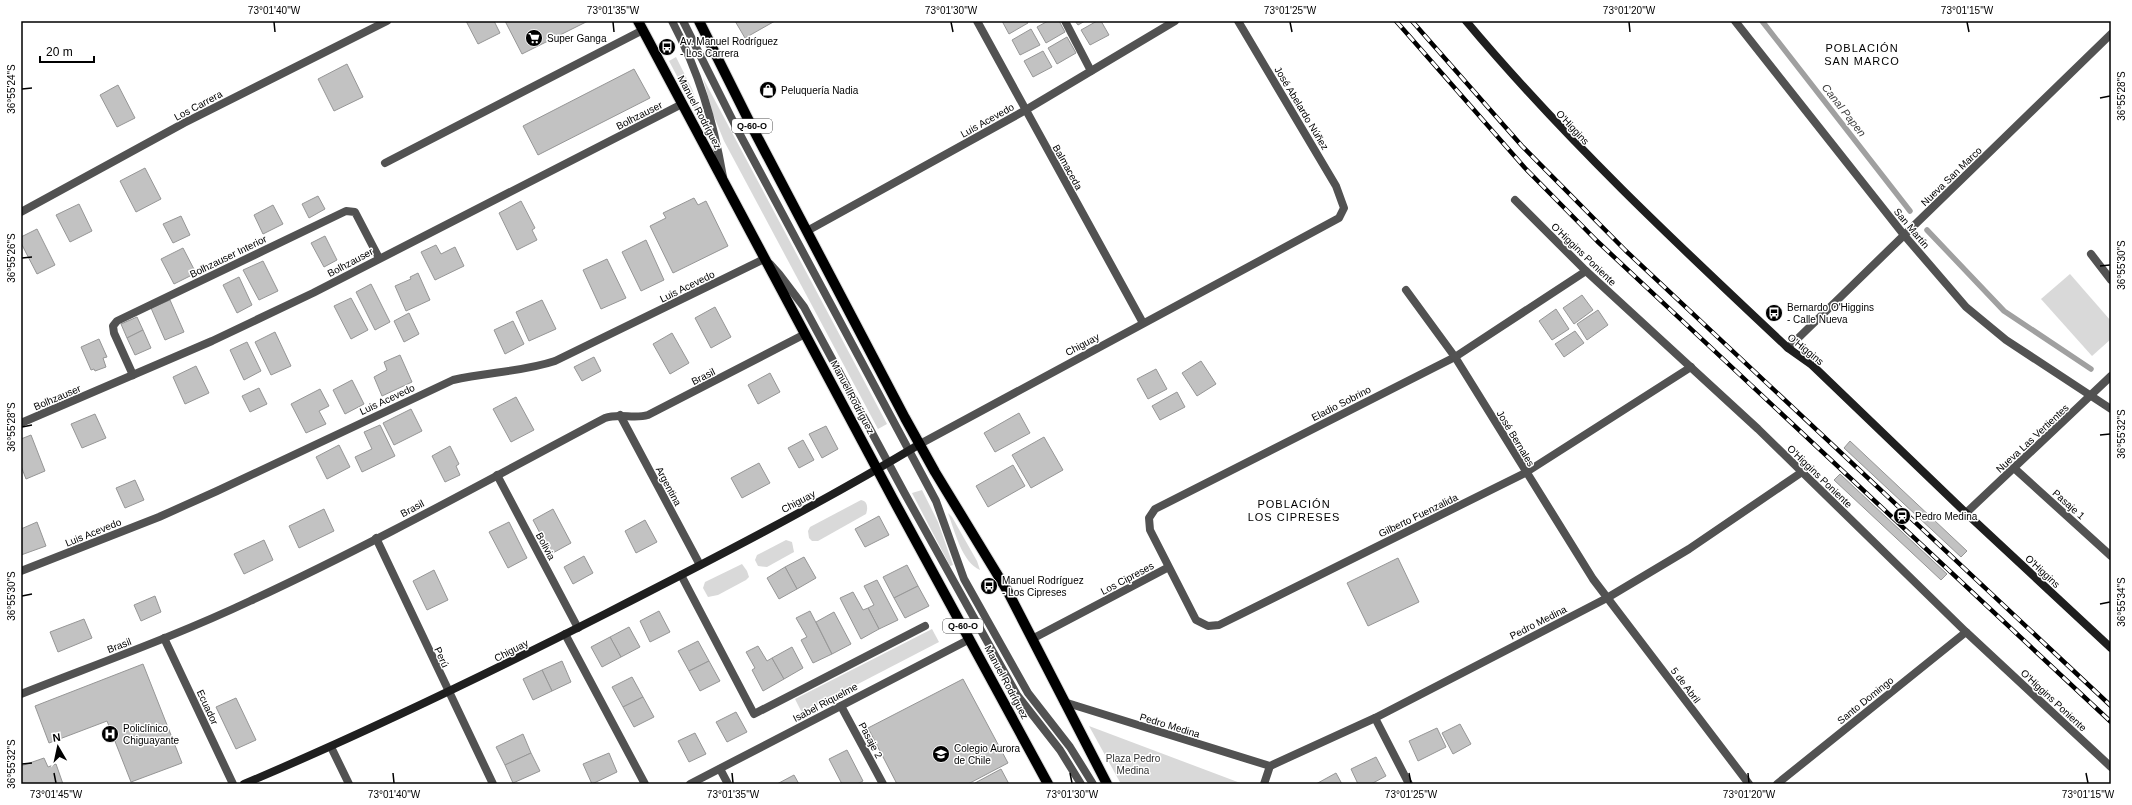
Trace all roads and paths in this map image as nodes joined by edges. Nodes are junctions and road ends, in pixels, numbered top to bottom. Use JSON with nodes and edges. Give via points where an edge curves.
{"nodes":[{"id":1,"x":387,"y":21,"type":"edge"},
{"id":2,"x":638,"y":21,"type":"edge"},
{"id":3,"x":672,"y":21,"type":"edge"},
{"id":4,"x":683,"y":21,"type":"edge"},
{"id":5,"x":699,"y":21,"type":"edge"},
{"id":6,"x":977,"y":21,"type":"edge"},
{"id":7,"x":1064,"y":21,"type":"edge"},
{"id":8,"x":1175,"y":21,"type":"edge"},
{"id":9,"x":1238,"y":21,"type":"edge"},
{"id":10,"x":1466,"y":21,"type":"edge"},
{"id":11,"x":1735,"y":21,"type":"edge"},
{"id":12,"x":643,"y":30,"type":"junction"},
{"id":13,"x":2111,"y":34,"type":"edge"},
{"id":14,"x":1091,"y":71,"type":"junction"},
{"id":15,"x":682,"y":104,"type":"junction"},
{"id":16,"x":1024,"y":111,"type":"junction"},
{"id":17,"x":385,"y":163,"type":"dead end"},
{"id":18,"x":724,"y":183,"type":"junction"},
{"id":19,"x":1514,"y":200,"type":"dead end"},
{"id":20,"x":1344,"y":208,"type":"joint"},
{"id":21,"x":21,"y":212,"type":"edge"},
{"id":22,"x":807,"y":231,"type":"junction"},
{"id":23,"x":1904,"y":235,"type":"junction"},
{"id":24,"x":2091,"y":254,"type":"dead end"},
{"id":25,"x":379,"y":258,"type":"junction"},
{"id":26,"x":764,"y":259,"type":"junction"},
{"id":27,"x":1586,"y":271,"type":"junction"},
{"id":28,"x":2111,"y":280,"type":"edge"},
{"id":29,"x":1406,"y":290,"type":"dead end"},
{"id":30,"x":1143,"y":323,"type":"junction"},
{"id":31,"x":805,"y":334,"type":"junction"},
{"id":32,"x":1788,"y":348,"type":"junction"},
{"id":33,"x":1455,"y":357,"type":"junction"},
{"id":34,"x":1691,"y":367,"type":"junction"},
{"id":35,"x":133,"y":375,"type":"junction"},
{"id":36,"x":2111,"y":376,"type":"edge"},
{"id":37,"x":2091,"y":396,"type":"junction"},
{"id":38,"x":2111,"y":409,"type":"edge"},
{"id":39,"x":620,"y":415,"type":"junction"},
{"id":40,"x":21,"y":423,"type":"edge"},
{"id":41,"x":920,"y":444,"type":"junction"},
{"id":42,"x":908,"y":451,"type":"junction"},
{"id":43,"x":888,"y":462,"type":"junction"},
{"id":44,"x":2014,"y":468,"type":"junction"},
{"id":45,"x":877,"y":469,"type":"junction"},
{"id":46,"x":1802,"y":472,"type":"junction"},
{"id":47,"x":1525,"y":473,"type":"junction"},
{"id":48,"x":497,"y":475,"type":"junction"},
{"id":49,"x":1966,"y":513,"type":"junction"},
{"id":50,"x":376,"y":538,"type":"junction"},
{"id":51,"x":2111,"y":556,"type":"edge"},
{"id":52,"x":700,"y":565,"type":"junction"},
{"id":53,"x":1168,"y":568,"type":"junction"},
{"id":54,"x":21,"y":571,"type":"edge"},
{"id":55,"x":681,"y":575,"type":"junction"},
{"id":56,"x":1607,"y":598,"type":"junction"},
{"id":57,"x":925,"y":626,"type":"dead end"},
{"id":58,"x":578,"y":628,"type":"junction"},
{"id":59,"x":1966,"y":632,"type":"junction"},
{"id":60,"x":565,"y":634,"type":"junction"},
{"id":61,"x":164,"y":638,"type":"junction"},
{"id":62,"x":970,"y":639,"type":"junction"},
{"id":63,"x":1032,"y":639,"type":"junction"},
{"id":64,"x":2111,"y":648,"type":"edge"},
{"id":65,"x":448,"y":692,"type":"junction"},
{"id":66,"x":21,"y":694,"type":"edge"},
{"id":67,"x":1064,"y":702,"type":"junction"},
{"id":68,"x":841,"y":706,"type":"junction"},
{"id":69,"x":1375,"y":718,"type":"junction"},
{"id":70,"x":331,"y":747,"type":"junction"},
{"id":71,"x":1270,"y":766,"type":"junction"},
{"id":72,"x":2111,"y":767,"type":"edge"},
{"id":73,"x":720,"y":769,"type":"junction"},
{"id":74,"x":234,"y":784,"type":"edge"},
{"id":75,"x":244,"y":784,"type":"edge"},
{"id":76,"x":349,"y":784,"type":"edge"},
{"id":77,"x":493,"y":784,"type":"edge"},
{"id":78,"x":645,"y":784,"type":"edge"},
{"id":79,"x":690,"y":784,"type":"edge"},
{"id":80,"x":728,"y":784,"type":"edge"},
{"id":81,"x":883,"y":784,"type":"edge"},
{"id":82,"x":1048,"y":784,"type":"edge"},
{"id":83,"x":1081,"y":784,"type":"edge"},
{"id":84,"x":1093,"y":784,"type":"edge"},
{"id":85,"x":1107,"y":784,"type":"edge"},
{"id":86,"x":1264,"y":784,"type":"edge"},
{"id":87,"x":1409,"y":784,"type":"edge"},
{"id":88,"x":1749,"y":784,"type":"edge"},
{"id":89,"x":1777,"y":784,"type":"edge"}],
"edges":[{"from":1,"to":21,"type":"street","name":"Los Carrera","via":[[184,123]]},
{"from":2,"to":12,"type":"main road","name":"Manuel Rodríguez","number":"Q-60-O"},
{"from":3,"to":18,"type":"street","via":[[696,71],[716,139]]},
{"from":4,"to":42,"type":"street","via":[[737,129]]},
{"from":5,"to":22,"type":"main road","number":"Q-60-O"},
{"from":6,"to":16,"type":"street","name":"Balmaceda"},
{"from":7,"to":14,"type":"street"},
{"from":8,"to":14,"type":"street","name":"Luis Acevedo"},
{"from":9,"to":20,"type":"street","name":"José Abelardo Núñez","via":[[1336,186]]},
{"from":10,"to":32,"type":"street","name":"O'Higgins","via":[[1533,99],[1626,195]]},
{"from":11,"to":23,"type":"street","name":"San Martín"},
{"from":12,"to":15,"type":"main road","name":"Manuel Rodríguez","number":"Q-60-O"},
{"from":12,"to":17,"type":"street"},
{"from":13,"to":23,"type":"street","name":"Nueva San Marco"},
{"from":14,"to":16,"type":"street","name":"Luis Acevedo"},
{"from":15,"to":18,"type":"main road","name":"Manuel Rodríguez","number":"Q-60-O"},
{"from":15,"to":25,"type":"street","name":"Bolhzauser"},
{"from":16,"to":22,"type":"street","name":"Luis Acevedo"},
{"from":16,"to":30,"type":"street","name":"Balmaceda"},
{"from":18,"to":26,"type":"main road","name":"Manuel Rodríguez","number":"Q-60-O"},
{"from":19,"to":27,"type":"street","name":"O'Higgins Poniente"},
{"from":20,"to":30,"type":"street","name":"Chiguay","via":[[1334,222]]},
{"from":22,"to":41,"type":"main road","number":"Q-60-O"},
{"from":23,"to":32,"type":"street","name":"Nueva San Marco"},
{"from":23,"to":37,"type":"street","name":"San Martín","via":[[1981,321]]},
{"from":24,"to":28,"type":"street"},
{"from":25,"to":35,"type":"street","name":"Bolhzauser","via":[[270,314]]},
{"from":25,"to":35,"type":"street","name":"Bolhzauser Interior","via":[[355,212],[346,210],[117,320],[113,326],[114,333]]},
{"from":26,"to":31,"type":"main road","name":"Manuel Rodríguez","number":"Q-60-O"},
{"from":26,"to":43,"type":"street","via":[[780,274],[804,307]]},
{"from":26,"to":54,"type":"street","name":"Luis Acevedo","via":[[555,362],[524,370],[481,374],[453,380],[159,517]]},
{"from":27,"to":33,"type":"street","name":"Eladio Sobrino"},
{"from":27,"to":34,"type":"street","name":"O'Higgins Poniente"},
{"from":29,"to":33,"type":"street","name":"José Bernales"},
{"from":30,"to":41,"type":"street","name":"Chiguay"},
{"from":31,"to":39,"type":"street","name":"Brasil","via":[[648,415]]},
{"from":31,"to":45,"type":"main road","name":"Manuel Rodríguez","number":"Q-60-O"},
{"from":32,"to":49,"type":"street","name":"O'Higgins","via":[[1812,365]]},
{"from":33,"to":47,"type":"street","name":"José Bernales"},
{"from":33,"to":53,"type":"street","name":"Eladio Sobrino","via":[[1159,505],[1152,513],[1149,524],[1152,536]]},
{"from":34,"to":46,"type":"street","name":"O'Higgins Poniente"},
{"from":34,"to":47,"type":"street","name":"Gilberto Fuenzalida"},
{"from":35,"to":40,"type":"street","name":"Bolhzauser"},
{"from":36,"to":37,"type":"street","name":"Nueva Las Vertientes"},
{"from":37,"to":38,"type":"street","name":"San Martín"},
{"from":37,"to":44,"type":"street","name":"Nueva Las Vertientes"},
{"from":39,"to":48,"type":"street","name":"Brasil","via":[[605,418]]},
{"from":39,"to":52,"type":"street","name":"Argentina"},
{"from":41,"to":42,"type":"street","name":"Chiguay"},
{"from":41,"to":63,"type":"main road","number":"Q-60-O","via":[[1008,592]]},
{"from":42,"to":43,"type":"street","name":"Chiguay"},
{"from":42,"to":84,"type":"street","via":[[936,501],[964,579],[1010,663],[1028,693],[1070,747]]},
{"from":43,"to":45,"type":"street","name":"Chiguay"},
{"from":43,"to":83,"type":"street","via":[[1017,695],[1060,750]]},
{"from":44,"to":49,"type":"street","name":"Nueva Las Vertientes"},
{"from":44,"to":51,"type":"street","name":"Pasaje 1"},
{"from":45,"to":52,"type":"street","name":"Chiguay"},
{"from":45,"to":62,"type":"main road","name":"Manuel Rodríguez","number":"Q-60-O"},
{"from":46,"to":56,"type":"street","name":"Pedro Medina","via":[[1689,549]]},
{"from":46,"to":59,"type":"street","name":"O'Higgins Poniente"},
{"from":47,"to":53,"type":"street","name":"Gilberto Fuenzalida","via":[[1219,625],[1208,626],[1196,620]]},
{"from":47,"to":56,"type":"street","name":"José Bernales"},
{"from":48,"to":50,"type":"street","name":"Brasil"},
{"from":48,"to":58,"type":"street","name":"Bolivia"},
{"from":49,"to":64,"type":"street","name":"O'Higgins"},
{"from":50,"to":61,"type":"street","name":"Brasil","via":[[250,602]]},
{"from":50,"to":65,"type":"street","name":"Perú"},
{"from":52,"to":55,"type":"street","name":"Chiguay"},
{"from":53,"to":63,"type":"street","name":"Los Cipreses"},
{"from":55,"to":57,"type":"street","via":[[754,714]]},
{"from":55,"to":58,"type":"street","name":"Chiguay"},
{"from":56,"to":69,"type":"street","name":"Pedro Medina"},
{"from":56,"to":88,"type":"street","name":"5 de Abril"},
{"from":58,"to":60,"type":"street","name":"Chiguay"},
{"from":59,"to":72,"type":"street","name":"O'Higgins Poniente"},
{"from":59,"to":89,"type":"street","name":"Santo Domingo"},
{"from":60,"to":65,"type":"street","name":"Chiguay"},
{"from":60,"to":78,"type":"street"},
{"from":61,"to":66,"type":"street","name":"Brasil"},
{"from":61,"to":74,"type":"street","name":"Ecuador"},
{"from":62,"to":68,"type":"street","name":"Isabel Riquelme"},
{"from":62,"to":82,"type":"main road","name":"Manuel Rodríguez","number":"Q-60-O"},
{"from":63,"to":67,"type":"main road","number":"Q-60-O"},
{"from":65,"to":70,"type":"street","name":"Chiguay"},
{"from":65,"to":77,"type":"street","name":"Perú"},
{"from":67,"to":71,"type":"street","name":"Pedro Medina"},
{"from":67,"to":85,"type":"main road","number":"Q-60-O"},
{"from":68,"to":73,"type":"street","name":"Isabel Riquelme"},
{"from":68,"to":81,"type":"street","name":"Pasaje 2"},
{"from":69,"to":71,"type":"street","name":"Pedro Medina"},
{"from":69,"to":87,"type":"street"},
{"from":70,"to":75,"type":"street","name":"Chiguay"},
{"from":70,"to":76,"type":"street"},
{"from":71,"to":86,"type":"street"},
{"from":73,"to":79,"type":"street","name":"Isabel Riquelme"},
{"from":73,"to":80,"type":"street"}]}
